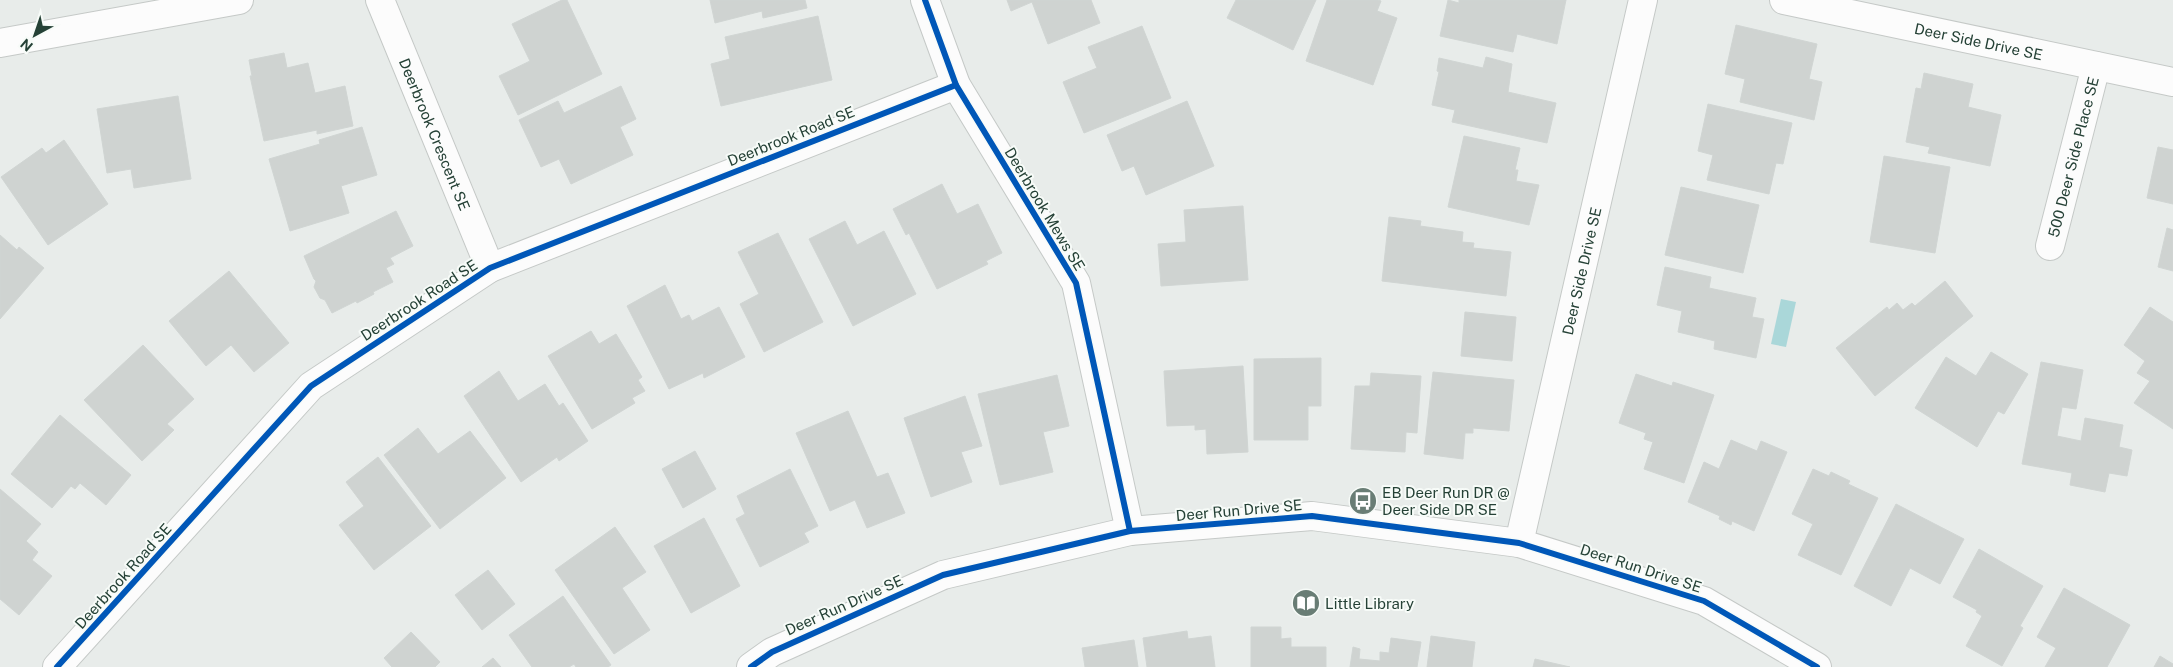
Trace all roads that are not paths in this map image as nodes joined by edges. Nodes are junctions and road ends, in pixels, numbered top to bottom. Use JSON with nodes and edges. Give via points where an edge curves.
{"nodes":[{"id":1,"x":239,"y":0,"type":"edge"},
{"id":2,"x":380,"y":0,"type":"edge"},
{"id":3,"x":924,"y":0,"type":"edge"},
{"id":4,"x":1643,"y":0,"type":"edge"},
{"id":5,"x":1784,"y":0,"type":"edge"},
{"id":6,"x":0,"y":43,"type":"edge"},
{"id":7,"x":2096,"y":66,"type":"junction"},
{"id":8,"x":2173,"y":82,"type":"edge"},
{"id":9,"x":956,"y":85,"type":"junction"},
{"id":10,"x":2050,"y":246,"type":"dead end"},
{"id":11,"x":490,"y":268,"type":"junction"},
{"id":12,"x":1130,"y":531,"type":"junction"},
{"id":13,"x":1519,"y":543,"type":"junction"},
{"id":14,"x":57,"y":667,"type":"edge"},
{"id":15,"x":750,"y":667,"type":"edge"},
{"id":16,"x":1818,"y":667,"type":"edge"}],
"edges":[{"from":1,"to":6,"type":"street"},
{"from":2,"to":11,"type":"street","name":"Deerbrook Crescent SE"},
{"from":3,"to":9,"type":"street","name":"Deerbrook Mews SE"},
{"from":4,"to":13,"type":"street","name":"Deer Side Drive SE"},
{"from":5,"to":7,"type":"street","name":"Deer Side Drive SE"},
{"from":7,"to":8,"type":"street","name":"Deer Side Drive SE"},
{"from":7,"to":10,"type":"street","name":"500 Deer Side Place SE"},
{"from":9,"to":11,"type":"street","name":"Deerbrook Road SE"},
{"from":9,"to":12,"type":"street","name":"Deerbrook Mews SE","via":[[1076,283]]},
{"from":11,"to":14,"type":"street","name":"Deerbrook Road SE","via":[[310,386]]},
{"from":12,"to":13,"type":"street","name":"Deer Run Drive SE","via":[[1312,516]]},
{"from":12,"to":15,"type":"street","name":"Deer Run Drive SE","via":[[943,575],[772,652]]},
{"from":13,"to":16,"type":"street","name":"Deer Run Drive SE","via":[[1704,601]]}]}
